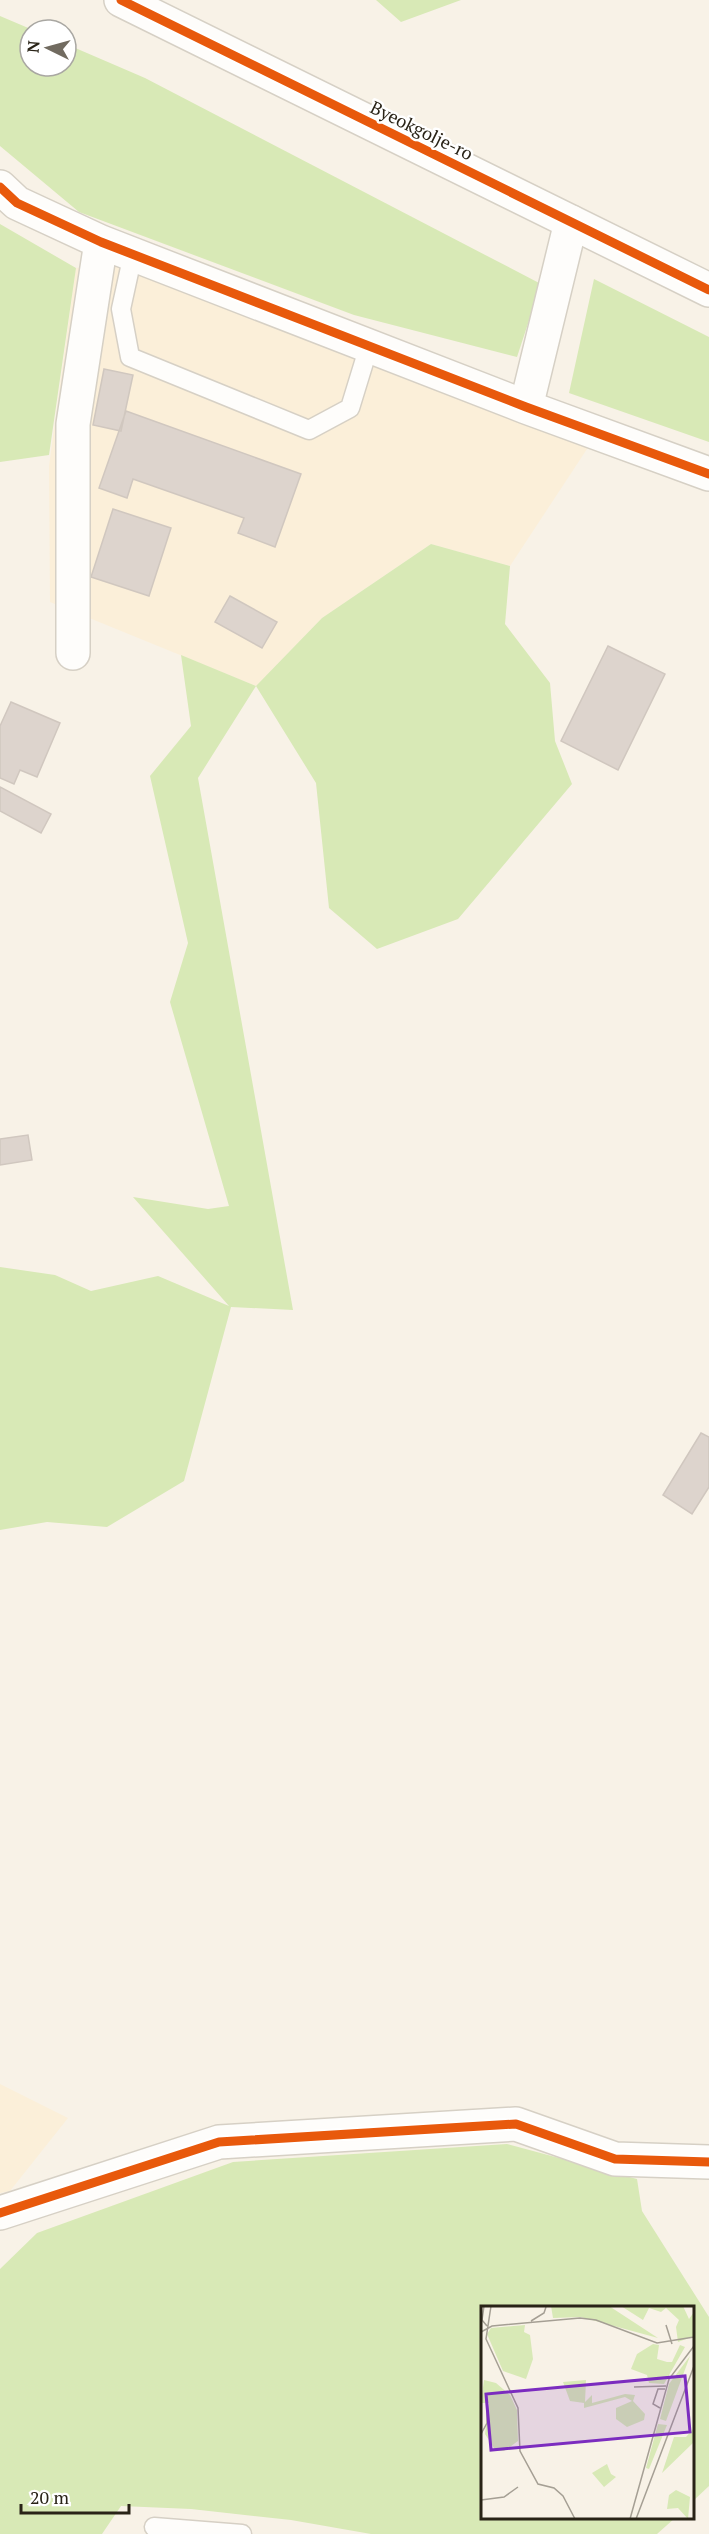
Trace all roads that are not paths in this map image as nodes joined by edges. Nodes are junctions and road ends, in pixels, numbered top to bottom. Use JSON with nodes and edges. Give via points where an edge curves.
{"nodes":[{"id":1,"x":121,"y":0,"type":"edge"},
{"id":2,"x":0,"y":187,"type":"edge"},
{"id":3,"x":572,"y":222,"type":"junction"},
{"id":4,"x":101,"y":242,"type":"junction"},
{"id":5,"x":133,"y":254,"type":"junction"},
{"id":6,"x":709,"y":290,"type":"edge"},
{"id":7,"x":369,"y":346,"type":"junction"},
{"id":8,"x":526,"y":407,"type":"junction"},
{"id":9,"x":709,"y":474,"type":"edge"},
{"id":10,"x":73,"y":653,"type":"dead end"},
{"id":11,"x":709,"y":2162,"type":"edge"},
{"id":12,"x":0,"y":2213,"type":"edge"},
{"id":13,"x":154,"y":2527,"type":"dead end"},
{"id":14,"x":242,"y":2534,"type":"edge"}],
"edges":[{"from":1,"to":3,"type":"street","name":"Byeokgolje-ro"},
{"from":2,"to":4,"type":"street","via":[[17,203]]},
{"from":3,"to":6,"type":"street","name":"Byeokgolje-ro"},
{"from":3,"to":8,"type":"street"},
{"from":4,"to":5,"type":"street"},
{"from":4,"to":10,"type":"street","via":[[73,424]]},
{"from":5,"to":7,"type":"street"},
{"from":5,"to":7,"type":"lane","via":[[121,309],[130,357],[309,430],[350,408]]},
{"from":7,"to":8,"type":"street"},
{"from":8,"to":9,"type":"street"},
{"from":11,"to":12,"type":"street","via":[[615,2159],[516,2124],[219,2142]]},
{"from":13,"to":14,"type":"lane"}]}
